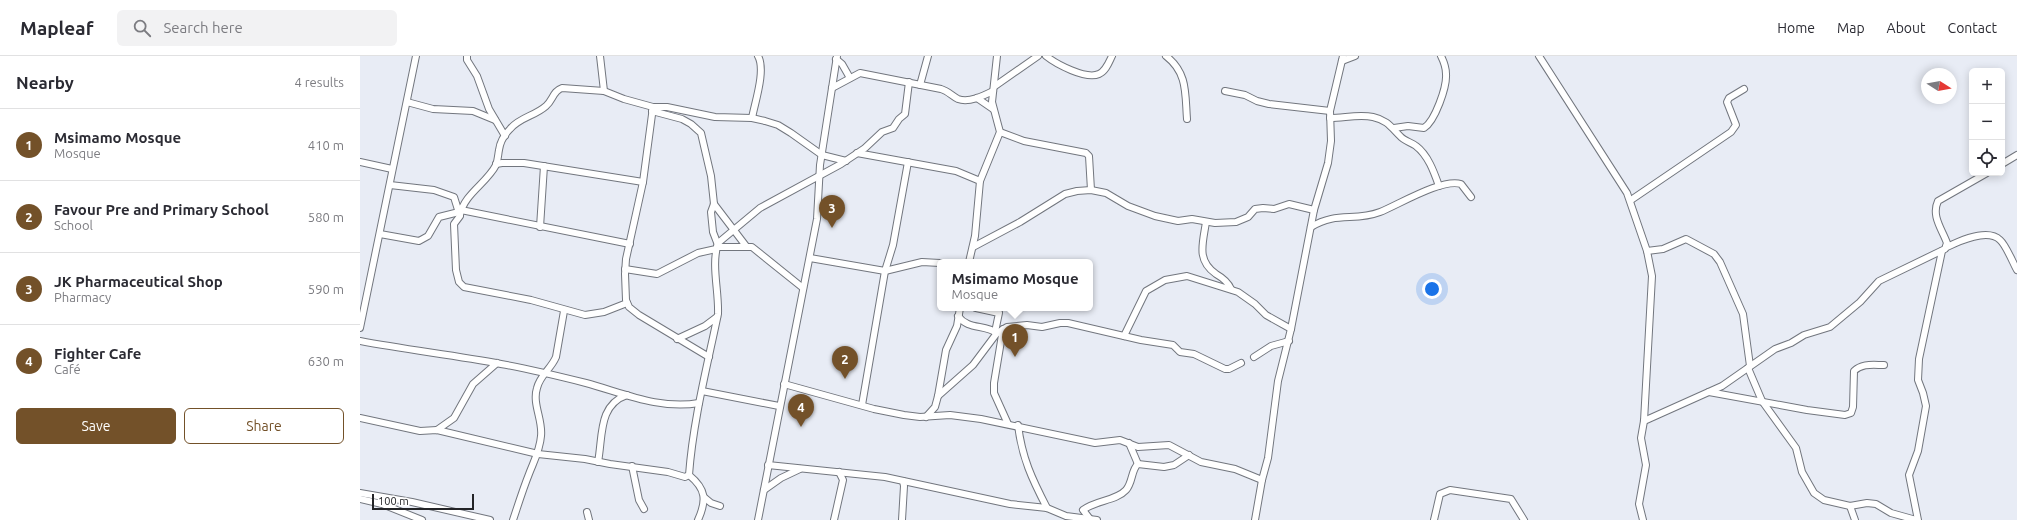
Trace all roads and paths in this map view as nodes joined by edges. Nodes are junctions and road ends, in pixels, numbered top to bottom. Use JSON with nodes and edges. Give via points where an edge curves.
{"nodes":[{"id":1,"x":416,"y":56,"type":"edge"},
{"id":2,"x":467,"y":56,"type":"edge"},
{"id":3,"x":600,"y":56,"type":"edge"},
{"id":4,"x":758,"y":56,"type":"edge"},
{"id":5,"x":928,"y":56,"type":"edge"},
{"id":6,"x":997,"y":56,"type":"edge"},
{"id":7,"x":1038,"y":56,"type":"edge"},
{"id":8,"x":1046,"y":56,"type":"edge"},
{"id":9,"x":1112,"y":56,"type":"edge"},
{"id":10,"x":1166,"y":56,"type":"edge"},
{"id":11,"x":1355,"y":56,"type":"edge"},
{"id":12,"x":1441,"y":56,"type":"edge"},
{"id":13,"x":1541,"y":57,"type":"edge"},
{"id":14,"x":837,"y":58,"type":"edge"},
{"id":15,"x":1343,"y":59,"type":"edge"},
{"id":16,"x":850,"y":78,"type":"junction"},
{"id":17,"x":909,"y":82,"type":"junction"},
{"id":18,"x":920,"y":85,"type":"junction"},
{"id":19,"x":832,"y":88,"type":"junction"},
{"id":20,"x":994,"y":88,"type":"junction"},
{"id":21,"x":1744,"y":89,"type":"dead end"},
{"id":22,"x":604,"y":91,"type":"junction"},
{"id":23,"x":1225,"y":91,"type":"dead end"},
{"id":24,"x":977,"y":98,"type":"junction"},
{"id":25,"x":407,"y":102,"type":"junction"},
{"id":26,"x":652,"y":109,"type":"junction"},
{"id":27,"x":993,"y":109,"type":"junction"},
{"id":28,"x":1330,"y":111,"type":"junction"},
{"id":29,"x":752,"y":118,"type":"junction"},
{"id":30,"x":1330,"y":118,"type":"junction"},
{"id":31,"x":1187,"y":119,"type":"dead end"},
{"id":32,"x":494,"y":120,"type":"junction"},
{"id":33,"x":1394,"y":128,"type":"junction"},
{"id":34,"x":1000,"y":132,"type":"junction"},
{"id":35,"x":504,"y":136,"type":"junction"},
{"id":36,"x":857,"y":153,"type":"junction"},
{"id":37,"x":822,"y":155,"type":"junction"},
{"id":38,"x":2017,"y":155,"type":"edge"},
{"id":39,"x":846,"y":161,"type":"junction"},
{"id":40,"x":360,"y":162,"type":"edge"},
{"id":41,"x":908,"y":162,"type":"junction"},
{"id":42,"x":2005,"y":162,"type":"edge"},
{"id":43,"x":496,"y":164,"type":"junction"},
{"id":44,"x":544,"y":166,"type":"junction"},
{"id":45,"x":392,"y":169,"type":"junction"},
{"id":46,"x":820,"y":174,"type":"junction"},
{"id":47,"x":1982,"y":176,"type":"edge"},
{"id":48,"x":980,"y":181,"type":"junction"},
{"id":49,"x":643,"y":182,"type":"junction"},
{"id":50,"x":390,"y":186,"type":"junction"},
{"id":51,"x":1439,"y":186,"type":"junction"},
{"id":52,"x":1091,"y":190,"type":"junction"},
{"id":53,"x":1471,"y":197,"type":"dead end"},
{"id":54,"x":1631,"y":200,"type":"junction"},
{"id":55,"x":714,"y":204,"type":"junction"},
{"id":56,"x":1314,"y":210,"type":"junction"},
{"id":57,"x":460,"y":213,"type":"junction"},
{"id":58,"x":1206,"y":222,"type":"junction"},
{"id":59,"x":540,"y":227,"type":"junction"},
{"id":60,"x":1311,"y":227,"type":"junction"},
{"id":61,"x":735,"y":231,"type":"junction"},
{"id":62,"x":380,"y":234,"type":"junction"},
{"id":63,"x":630,"y":244,"type":"junction"},
{"id":64,"x":746,"y":246,"type":"junction"},
{"id":65,"x":717,"y":247,"type":"junction"},
{"id":66,"x":973,"y":247,"type":"junction"},
{"id":67,"x":1944,"y":249,"type":"junction"},
{"id":68,"x":1648,"y":251,"type":"junction"},
{"id":69,"x":810,"y":258,"type":"junction"},
{"id":70,"x":969,"y":259,"type":"edge"},
{"id":71,"x":937,"y":263,"type":"edge"},
{"id":72,"x":626,"y":269,"type":"junction"},
{"id":73,"x":2017,"y":270,"type":"edge"},
{"id":74,"x":885,"y":271,"type":"junction"},
{"id":75,"x":803,"y":288,"type":"junction"},
{"id":76,"x":1231,"y":289,"type":"junction"},
{"id":77,"x":627,"y":303,"type":"junction"},
{"id":78,"x":564,"y":311,"type":"junction"},
{"id":79,"x":959,"y":311,"type":"edge"},
{"id":80,"x":990,"y":311,"type":"edge"},
{"id":81,"x":958,"y":316,"type":"junction"},
{"id":82,"x":717,"y":317,"type":"junction"},
{"id":83,"x":360,"y":328,"type":"edge"},
{"id":84,"x":1291,"y":329,"type":"junction"},
{"id":85,"x":998,"y":331,"type":"junction"},
{"id":86,"x":1124,"y":336,"type":"junction"},
{"id":87,"x":678,"y":339,"type":"junction"},
{"id":88,"x":360,"y":341,"type":"edge"},
{"id":89,"x":1288,"y":341,"type":"junction"},
{"id":90,"x":709,"y":357,"type":"junction"},
{"id":91,"x":1254,"y":357,"type":"dead end"},
{"id":92,"x":497,"y":363,"type":"junction"},
{"id":93,"x":1241,"y":363,"type":"dead end"},
{"id":94,"x":1884,"y":365,"type":"dead end"},
{"id":95,"x":1749,"y":367,"type":"junction"},
{"id":96,"x":545,"y":373,"type":"junction"},
{"id":97,"x":784,"y":384,"type":"junction"},
{"id":98,"x":702,"y":391,"type":"junction"},
{"id":99,"x":1709,"y":392,"type":"junction"},
{"id":100,"x":627,"y":395,"type":"junction"},
{"id":101,"x":938,"y":396,"type":"junction"},
{"id":102,"x":1762,"y":401,"type":"junction"},
{"id":103,"x":699,"y":403,"type":"junction"},
{"id":104,"x":862,"y":405,"type":"junction"},
{"id":105,"x":779,"y":406,"type":"junction"},
{"id":106,"x":926,"y":417,"type":"junction"},
{"id":107,"x":360,"y":418,"type":"edge"},
{"id":108,"x":1644,"y":421,"type":"junction"},
{"id":109,"x":1008,"y":424,"type":"junction"},
{"id":110,"x":1018,"y":425,"type":"junction"},
{"id":111,"x":437,"y":430,"type":"junction"},
{"id":112,"x":1129,"y":444,"type":"junction"},
{"id":113,"x":538,"y":454,"type":"junction"},
{"id":114,"x":1189,"y":455,"type":"junction"},
{"id":115,"x":598,"y":462,"type":"junction"},
{"id":116,"x":1138,"y":464,"type":"junction"},
{"id":117,"x":768,"y":465,"type":"junction"},
{"id":118,"x":632,"y":466,"type":"junction"},
{"id":119,"x":800,"y":469,"type":"junction"},
{"id":120,"x":839,"y":472,"type":"junction"},
{"id":121,"x":689,"y":475,"type":"junction"},
{"id":122,"x":1262,"y":480,"type":"junction"},
{"id":123,"x":903,"y":481,"type":"junction"},
{"id":124,"x":764,"y":490,"type":"junction"},
{"id":125,"x":360,"y":493,"type":"edge"},
{"id":126,"x":704,"y":498,"type":"junction"},
{"id":127,"x":360,"y":499,"type":"edge"},
{"id":128,"x":720,"y":506,"type":"dead end"},
{"id":129,"x":1850,"y":506,"type":"junction"},
{"id":130,"x":1047,"y":508,"type":"junction"},
{"id":131,"x":644,"y":509,"type":"dead end"},
{"id":132,"x":587,"y":512,"type":"dead end"},
{"id":133,"x":1065,"y":518,"type":"edge"},
{"id":134,"x":1090,"y":519,"type":"junction"},
{"id":135,"x":422,"y":520,"type":"edge"},
{"id":136,"x":490,"y":520,"type":"edge"},
{"id":137,"x":513,"y":520,"type":"edge"},
{"id":138,"x":589,"y":520,"type":"edge"},
{"id":139,"x":698,"y":520,"type":"edge"},
{"id":140,"x":758,"y":520,"type":"edge"},
{"id":141,"x":834,"y":520,"type":"edge"},
{"id":142,"x":902,"y":520,"type":"edge"},
{"id":143,"x":1097,"y":520,"type":"edge"},
{"id":144,"x":1255,"y":520,"type":"edge"},
{"id":145,"x":1434,"y":520,"type":"edge"},
{"id":146,"x":1524,"y":520,"type":"edge"},
{"id":147,"x":1643,"y":520,"type":"edge"},
{"id":148,"x":1855,"y":520,"type":"edge"},
{"id":149,"x":1917,"y":520,"type":"edge"}],
"edges":[{"from":1,"to":25,"type":"street"},
{"from":2,"to":32,"type":"street"},
{"from":3,"to":22,"type":"street"},
{"from":4,"to":29,"type":"street","via":[[761,62],[760,76]]},
{"from":5,"to":18,"type":"street"},
{"from":6,"to":20,"type":"street"},
{"from":7,"to":20,"type":"street"},
{"from":8,"to":9,"type":"street","via":[[1068,68],[1093,75],[1103,72]]},
{"from":10,"to":31,"type":"street","via":[[1180,69]]},
{"from":11,"to":15,"type":"street"},
{"from":12,"to":33,"type":"street","via":[[1446,81],[1431,121],[1424,128]]},
{"from":13,"to":54,"type":"street"},
{"from":14,"to":16,"type":"street"},
{"from":14,"to":19,"type":"street"},
{"from":15,"to":28,"type":"street"},
{"from":16,"to":17,"type":"street","via":[[860,73]]},
{"from":16,"to":19,"type":"street"},
{"from":17,"to":18,"type":"street"},
{"from":17,"to":36,"type":"street","via":[[905,114],[893,128],[885,130]]},
{"from":18,"to":24,"type":"street","via":[[948,91],[957,98]]},
{"from":19,"to":37,"type":"street"},
{"from":20,"to":24,"type":"street"},
{"from":20,"to":27,"type":"street"},
{"from":21,"to":54,"type":"street","via":[[1728,98],[1727,102],[1736,125],[1731,132]]},
{"from":22,"to":26,"type":"street"},
{"from":22,"to":35,"type":"street","via":[[558,89],[540,111],[520,120]]},
{"from":23,"to":28,"type":"street","via":[[1246,95],[1269,104]]},
{"from":24,"to":27,"type":"street"},
{"from":25,"to":32,"type":"street","via":[[433,109],[473,110]]},
{"from":25,"to":45,"type":"street"},
{"from":26,"to":29,"type":"street","via":[[667,107],[715,117]]},
{"from":26,"to":49,"type":"street"},
{"from":26,"to":55,"type":"street","via":[[682,119],[701,133],[711,176]]},
{"from":27,"to":34,"type":"street"},
{"from":28,"to":30,"type":"street"},
{"from":29,"to":37,"type":"street","via":[[778,125]]},
{"from":30,"to":33,"type":"street","via":[[1372,117],[1389,123]]},
{"from":30,"to":56,"type":"street","via":[[1330,149]]},
{"from":32,"to":35,"type":"street"},
{"from":33,"to":51,"type":"street","via":[[1402,138],[1421,151]]},
{"from":34,"to":48,"type":"street"},
{"from":34,"to":52,"type":"street","via":[[1024,141],[1086,154],[1089,156]]},
{"from":35,"to":43,"type":"street"},
{"from":36,"to":39,"type":"street"},
{"from":36,"to":41,"type":"street"},
{"from":37,"to":39,"type":"street"},
{"from":37,"to":46,"type":"street"},
{"from":38,"to":42,"type":"street"},
{"from":39,"to":46,"type":"street"},
{"from":40,"to":45,"type":"street"},
{"from":41,"to":48,"type":"street","via":[[956,171]]},
{"from":41,"to":74,"type":"street","via":[[893,245]]},
{"from":43,"to":44,"type":"street","via":[[502,162]]},
{"from":43,"to":57,"type":"street"},
{"from":44,"to":49,"type":"street"},
{"from":44,"to":59,"type":"street"},
{"from":45,"to":50,"type":"street"},
{"from":46,"to":61,"type":"street","via":[[760,208]]},
{"from":46,"to":69,"type":"street","via":[[817,219]]},
{"from":47,"to":67,"type":"street","via":[[1938,201],[1935,208],[1944,234]]},
{"from":48,"to":66,"type":"street"},
{"from":49,"to":63,"type":"street"},
{"from":50,"to":57,"type":"street","via":[[434,190],[454,197]]},
{"from":50,"to":62,"type":"street"},
{"from":51,"to":53,"type":"street","via":[[1461,184]]},
{"from":51,"to":60,"type":"street","via":[[1371,215],[1329,218]]},
{"from":52,"to":58,"type":"street","via":[[1106,193],[1128,206],[1167,220],[1192,219]]},
{"from":52,"to":66,"type":"street","via":[[1065,194]]},
{"from":54,"to":68,"type":"street"},
{"from":55,"to":61,"type":"street"},
{"from":55,"to":65,"type":"street","via":[[711,212]]},
{"from":56,"to":58,"type":"street","via":[[1289,204],[1274,209],[1255,209],[1241,221]]},
{"from":56,"to":60,"type":"street"},
{"from":57,"to":59,"type":"street"},
{"from":57,"to":62,"type":"street","via":[[439,217],[428,236],[420,241]]},
{"from":57,"to":78,"type":"street","via":[[454,224],[456,270],[460,285],[483,292],[531,300]]},
{"from":58,"to":76,"type":"street","via":[[1203,259],[1208,268],[1227,282]]},
{"from":59,"to":63,"type":"street"},
{"from":60,"to":84,"type":"street"},
{"from":61,"to":64,"type":"street"},
{"from":61,"to":65,"type":"street"},
{"from":62,"to":83,"type":"street"},
{"from":63,"to":72,"type":"street"},
{"from":64,"to":65,"type":"street"},
{"from":64,"to":75,"type":"street","via":[[757,250]]},
{"from":65,"to":72,"type":"street","via":[[698,253],[657,274]]},
{"from":65,"to":82,"type":"street"},
{"from":66,"to":70,"type":"street"},
{"from":67,"to":73,"type":"street","via":[[1975,236],[1995,237],[2002,241]]},
{"from":67,"to":95,"type":"street","via":[[1879,281],[1860,302],[1830,327],[1804,335],[1775,349]]},
{"from":67,"to":149,"type":"street","via":[[1917,375],[1926,406],[1918,451],[1909,475]]},
{"from":68,"to":95,"type":"street","via":[[1663,249],[1686,239],[1714,254],[1743,314]]},
{"from":68,"to":108,"type":"street","via":[[1652,276]]},
{"from":69,"to":74,"type":"street"},
{"from":69,"to":75,"type":"street"},
{"from":71,"to":74,"type":"street","via":[[922,262]]},
{"from":72,"to":77,"type":"street"},
{"from":74,"to":104,"type":"street"},
{"from":75,"to":97,"type":"street"},
{"from":76,"to":84,"type":"street","via":[[1243,295],[1266,315]]},
{"from":76,"to":86,"type":"street","via":[[1187,276],[1165,280],[1151,287],[1143,296]]},
{"from":77,"to":78,"type":"street","via":[[595,314]]},
{"from":77,"to":87,"type":"street","via":[[639,315]]},
{"from":78,"to":96,"type":"street","via":[[556,357]]},
{"from":79,"to":81,"type":"street"},
{"from":80,"to":85,"type":"street","via":[[999,313]]},
{"from":81,"to":85,"type":"street","via":[[968,325]]},
{"from":81,"to":101,"type":"street","via":[[957,326],[946,350]]},
{"from":82,"to":87,"type":"street"},
{"from":82,"to":90,"type":"street"},
{"from":84,"to":89,"type":"street"},
{"from":85,"to":86,"type":"street","via":[[1014,325],[1042,327],[1068,323]]},
{"from":85,"to":101,"type":"street","via":[[973,365]]},
{"from":85,"to":109,"type":"street","via":[[994,393]]},
{"from":86,"to":93,"type":"street","via":[[1173,345],[1180,352],[1194,354],[1225,369]]},
{"from":87,"to":90,"type":"street"},
{"from":88,"to":92,"type":"street"},
{"from":89,"to":91,"type":"street","via":[[1267,348]]},
{"from":89,"to":122,"type":"street","via":[[1278,380],[1268,458]]},
{"from":90,"to":98,"type":"street"},
{"from":92,"to":96,"type":"street"},
{"from":92,"to":111,"type":"street","via":[[473,384],[454,418]]},
{"from":94,"to":102,"type":"street","via":[[1866,365],[1854,371],[1853,407],[1851,413],[1845,415]]},
{"from":95,"to":99,"type":"street"},
{"from":95,"to":102,"type":"street"},
{"from":96,"to":100,"type":"street"},
{"from":96,"to":113,"type":"street","via":[[539,382],[535,398],[541,430]]},
{"from":97,"to":104,"type":"street"},
{"from":97,"to":105,"type":"street"},
{"from":98,"to":103,"type":"street"},
{"from":98,"to":105,"type":"street"},
{"from":99,"to":102,"type":"street"},
{"from":99,"to":108,"type":"street"},
{"from":100,"to":103,"type":"street","via":[[674,405]]},
{"from":100,"to":115,"type":"street","via":[[615,400],[608,408]]},
{"from":101,"to":106,"type":"street","via":[[935,407]]},
{"from":102,"to":129,"type":"street","via":[[1796,448],[1802,472],[1814,493],[1824,500]]},
{"from":103,"to":121,"type":"street"},
{"from":104,"to":106,"type":"street","via":[[904,415]]},
{"from":105,"to":117,"type":"street"},
{"from":106,"to":109,"type":"street","via":[[950,415]]},
{"from":107,"to":111,"type":"street","via":[[420,432]]},
{"from":108,"to":147,"type":"street","via":[[1641,438],[1646,465],[1639,504]]},
{"from":109,"to":110,"type":"street"},
{"from":110,"to":112,"type":"street","via":[[1089,442],[1120,440]]},
{"from":110,"to":130,"type":"street","via":[[1025,464]]},
{"from":111,"to":113,"type":"street"},
{"from":112,"to":114,"type":"street","via":[[1138,447],[1169,445]]},
{"from":112,"to":116,"type":"street"},
{"from":113,"to":115,"type":"street"},
{"from":113,"to":137,"type":"street","via":[[529,472]]},
{"from":114,"to":116,"type":"street","via":[[1174,465],[1164,467]]},
{"from":114,"to":122,"type":"street","via":[[1201,462],[1235,469]]},
{"from":115,"to":118,"type":"street"},
{"from":116,"to":134,"type":"street","via":[[1126,490],[1114,497],[1090,504],[1083,510]]},
{"from":117,"to":119,"type":"street"},
{"from":117,"to":124,"type":"street"},
{"from":118,"to":121,"type":"street","via":[[685,477]]},
{"from":118,"to":131,"type":"street","via":[[639,500]]},
{"from":119,"to":120,"type":"street"},
{"from":119,"to":124,"type":"street"},
{"from":120,"to":123,"type":"street"},
{"from":120,"to":141,"type":"street","via":[[843,480]]},
{"from":121,"to":126,"type":"street"},
{"from":122,"to":144,"type":"street"},
{"from":123,"to":130,"type":"street","via":[[1010,504]]},
{"from":123,"to":142,"type":"street"},
{"from":124,"to":140,"type":"street"},
{"from":125,"to":136,"type":"street"},
{"from":126,"to":128,"type":"street"},
{"from":126,"to":139,"type":"street"},
{"from":127,"to":135,"type":"street","via":[[382,504]]},
{"from":129,"to":148,"type":"street"},
{"from":129,"to":149,"type":"street","via":[[1874,504],[1891,513]]},
{"from":130,"to":133,"type":"street"},
{"from":132,"to":138,"type":"street"},
{"from":133,"to":134,"type":"street"},
{"from":134,"to":143,"type":"street"},
{"from":145,"to":146,"type":"street","via":[[1440,494],[1450,490],[1511,499]]}]}
